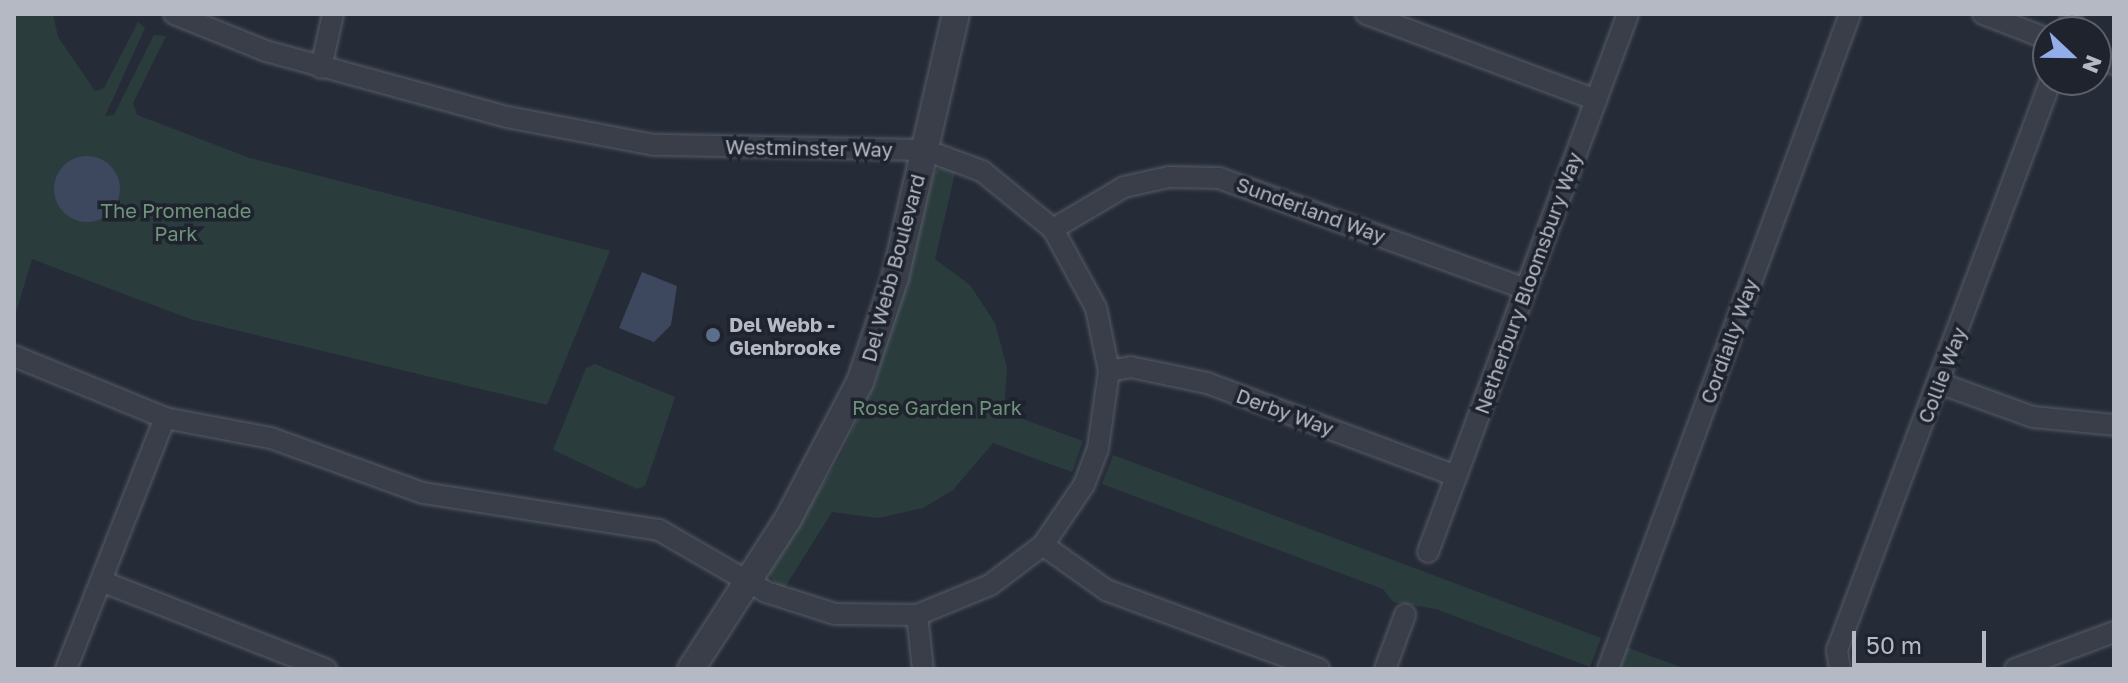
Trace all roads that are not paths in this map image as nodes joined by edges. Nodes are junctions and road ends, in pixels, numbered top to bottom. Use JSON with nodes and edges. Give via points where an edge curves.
{"nodes":[{"id":1,"x":174,"y":14,"type":"edge"},
{"id":2,"x":333,"y":14,"type":"edge"},
{"id":3,"x":956,"y":14,"type":"edge"},
{"id":4,"x":1367,"y":14,"type":"edge"},
{"id":5,"x":1628,"y":14,"type":"edge"},
{"id":6,"x":1850,"y":14,"type":"edge"},
{"id":7,"x":1983,"y":14,"type":"edge"},
{"id":8,"x":2032,"y":33,"type":"edge"},
{"id":9,"x":321,"y":68,"type":"junction"},
{"id":10,"x":2045,"y":96,"type":"edge"},
{"id":11,"x":1596,"y":100,"type":"junction"},
{"id":12,"x":925,"y":150,"type":"junction"},
{"id":13,"x":1053,"y":229,"type":"junction"},
{"id":14,"x":1525,"y":289,"type":"junction"},
{"id":15,"x":14,"y":356,"type":"edge"},
{"id":16,"x":1109,"y":371,"type":"junction"},
{"id":17,"x":1939,"y":383,"type":"junction"},
{"id":18,"x":165,"y":418,"type":"junction"},
{"id":19,"x":2114,"y":425,"type":"edge"},
{"id":20,"x":1456,"y":476,"type":"junction"},
{"id":21,"x":1043,"y":545,"type":"junction"},
{"id":22,"x":1428,"y":552,"type":"dead end"},
{"id":23,"x":101,"y":581,"type":"junction"},
{"id":24,"x":750,"y":582,"type":"junction"},
{"id":25,"x":917,"y":615,"type":"junction"},
{"id":26,"x":1405,"y":615,"type":"dead end"},
{"id":27,"x":2114,"y":632,"type":"edge"},
{"id":28,"x":66,"y":669,"type":"edge"},
{"id":29,"x":326,"y":669,"type":"edge"},
{"id":30,"x":691,"y":669,"type":"edge"},
{"id":31,"x":923,"y":669,"type":"edge"},
{"id":32,"x":1319,"y":669,"type":"edge"},
{"id":33,"x":1385,"y":669,"type":"edge"},
{"id":34,"x":1608,"y":669,"type":"edge"},
{"id":35,"x":1840,"y":669,"type":"edge"},
{"id":36,"x":2015,"y":669,"type":"edge"}],
"edges":[{"from":1,"to":9,"type":"street","name":"Westminster Way"},
{"from":2,"to":9,"type":"street"},
{"from":3,"to":12,"type":"street","name":"Del Webb Boulevard"},
{"from":4,"to":11,"type":"street"},
{"from":5,"to":11,"type":"street","name":"Netherbury Bloomsbury Way"},
{"from":6,"to":34,"type":"street","name":"Cordially Way"},
{"from":7,"to":8,"type":"street"},
{"from":9,"to":12,"type":"street","name":"Westminster Way","via":[[507,117],[654,145]]},
{"from":10,"to":17,"type":"street","name":"Collie Way"},
{"from":11,"to":14,"type":"street","name":"Netherbury Bloomsbury Way"},
{"from":12,"to":13,"type":"street","name":"Westminster Way","via":[[994,178]]},
{"from":12,"to":24,"type":"street","name":"Del Webb Boulevard","via":[[860,382]]},
{"from":13,"to":14,"type":"street","name":"Sunderland Way","via":[[1124,187],[1169,177],[1219,178]]},
{"from":13,"to":16,"type":"street","name":"Westminster Way","via":[[1096,308]]},
{"from":14,"to":20,"type":"street","name":"Netherbury Bloomsbury Way"},
{"from":15,"to":18,"type":"street","name":"Westminster Way"},
{"from":16,"to":20,"type":"street","name":"Derby Way","via":[[1131,367],[1207,383]]},
{"from":16,"to":21,"type":"street","name":"Westminster Way","via":[[1098,448],[1084,485]]},
{"from":17,"to":19,"type":"street","via":[[2033,417]]},
{"from":17,"to":35,"type":"street","name":"Collie Way","via":[[1837,650]]},
{"from":18,"to":23,"type":"street"},
{"from":18,"to":24,"type":"street","name":"Westminster Way","via":[[271,438],[423,493],[659,530]]},
{"from":20,"to":22,"type":"street","name":"Netherbury Bloomsbury Way"},
{"from":21,"to":25,"type":"street","name":"Westminster Way","via":[[990,585]]},
{"from":21,"to":32,"type":"street","via":[[1106,590]]},
{"from":23,"to":28,"type":"street"},
{"from":23,"to":29,"type":"street"},
{"from":24,"to":25,"type":"street","name":"Westminster Way","via":[[793,605],[835,614]]},
{"from":24,"to":30,"type":"street","name":"Del Webb Boulevard"},
{"from":25,"to":31,"type":"street"},
{"from":26,"to":33,"type":"street"},
{"from":27,"to":36,"type":"street"}]}
